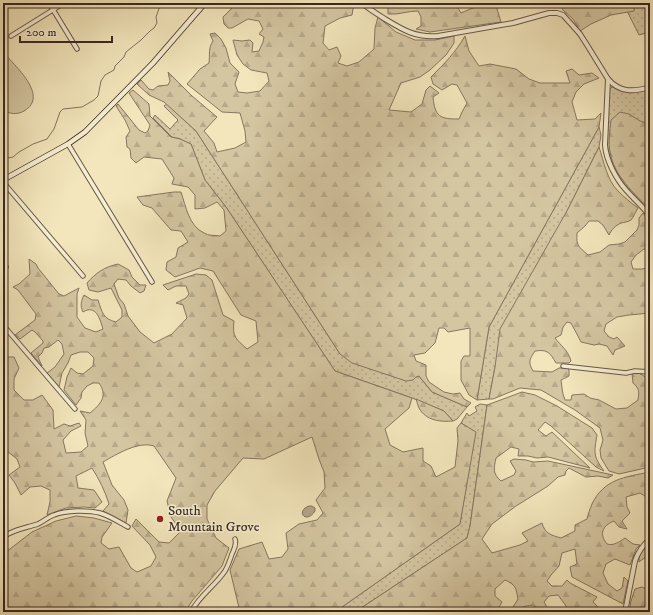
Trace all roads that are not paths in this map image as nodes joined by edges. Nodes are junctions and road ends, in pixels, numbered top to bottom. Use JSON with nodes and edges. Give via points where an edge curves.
{"nodes":[{"id":1,"x":49,"y":3,"type":"edge"},
{"id":2,"x":64,"y":3,"type":"edge"},
{"id":3,"x":205,"y":3,"type":"edge"},
{"id":4,"x":362,"y":3,"type":"edge"},
{"id":5,"x":53,"y":10,"type":"junction"},
{"id":6,"x":11,"y":36,"type":"dead end"},
{"id":7,"x":77,"y":49,"type":"dead end"},
{"id":8,"x":608,"y":80,"type":"junction"},
{"id":9,"x":650,"y":87,"type":"edge"},
{"id":10,"x":68,"y":144,"type":"junction"},
{"id":11,"x":3,"y":181,"type":"edge"},
{"id":12,"x":650,"y":216,"type":"edge"},
{"id":13,"x":83,"y":276,"type":"dead end"},
{"id":14,"x":152,"y":282,"type":"dead end"},
{"id":15,"x":3,"y":325,"type":"edge"},
{"id":16,"x":563,"y":366,"type":"dead end"},
{"id":17,"x":650,"y":372,"type":"edge"},
{"id":18,"x":75,"y":409,"type":"dead end"},
{"id":19,"x":128,"y":527,"type":"dead end"},
{"id":20,"x":3,"y":537,"type":"edge"},
{"id":21,"x":235,"y":539,"type":"dead end"},
{"id":22,"x":650,"y":539,"type":"edge"},
{"id":23,"x":191,"y":612,"type":"edge"},
{"id":24,"x":625,"y":612,"type":"edge"}],
"edges":[{"from":1,"to":5,"type":"street"},
{"from":2,"to":5,"type":"street"},
{"from":3,"to":10,"type":"main road","via":[[129,89],[89,129]]},
{"from":4,"to":8,"type":"street","via":[[405,30],[427,36],[513,23],[549,13],[560,14],[580,34]]},
{"from":5,"to":6,"type":"street"},
{"from":5,"to":7,"type":"street"},
{"from":8,"to":9,"type":"street","via":[[628,91]]},
{"from":8,"to":12,"type":"street","via":[[606,154],[623,187]]},
{"from":10,"to":11,"type":"main road"},
{"from":10,"to":14,"type":"street"},
{"from":11,"to":13,"type":"street"},
{"from":15,"to":18,"type":"street"},
{"from":16,"to":17,"type":"street","via":[[626,373]]},
{"from":19,"to":20,"type":"street","via":[[101,513],[72,511],[53,515]]},
{"from":21,"to":23,"type":"street","via":[[235,547],[225,571]]},
{"from":22,"to":24,"type":"street","via":[[642,546],[635,561]]}]}
